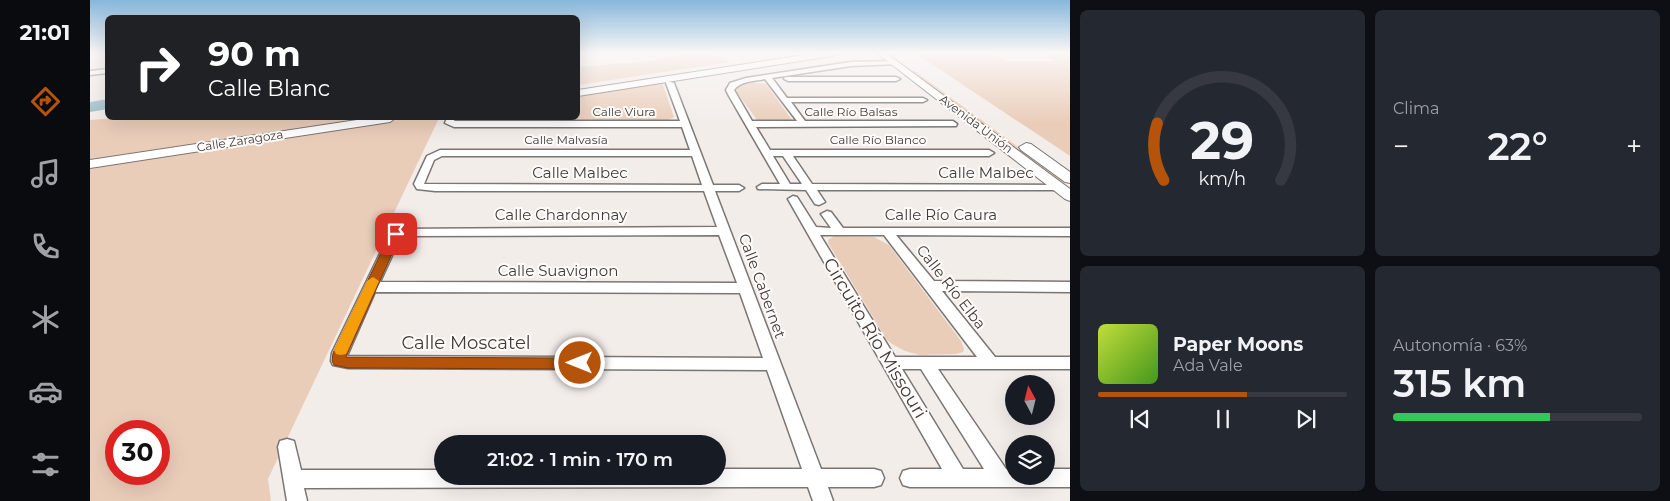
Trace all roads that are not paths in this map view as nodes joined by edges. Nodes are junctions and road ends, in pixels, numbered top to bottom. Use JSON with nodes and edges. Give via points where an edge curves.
{"nodes":[{"id":1,"x":679,"y":76,"type":"edge"},
{"id":2,"x":680,"y":76,"type":"edge"},
{"id":3,"x":777,"y":76,"type":"edge"},
{"id":4,"x":786,"y":76,"type":"edge"},
{"id":5,"x":916,"y":76,"type":"edge"},
{"id":6,"x":670,"y":78,"type":"junction"},
{"id":7,"x":768,"y":78,"type":"junction"},
{"id":8,"x":580,"y":88,"type":"edge"},
{"id":9,"x":580,"y":93,"type":"edge"},
{"id":10,"x":785,"y":100,"type":"junction"},
{"id":11,"x":923,"y":100,"type":"dead end"},
{"id":12,"x":377,"y":120,"type":"edge"},
{"id":13,"x":450,"y":120,"type":"edge"},
{"id":14,"x":685,"y":124,"type":"junction"},
{"id":15,"x":750,"y":124,"type":"junction"},
{"id":16,"x":803,"y":124,"type":"junction"},
{"id":17,"x":953,"y":124,"type":"dead end"},
{"id":18,"x":989,"y":152,"type":"dead end"},
{"id":19,"x":695,"y":153,"type":"junction"},
{"id":20,"x":767,"y":153,"type":"junction"},
{"id":21,"x":786,"y":153,"type":"junction"},
{"id":22,"x":90,"y":164,"type":"edge"},
{"id":23,"x":421,"y":187,"type":"joint"},
{"id":24,"x":762,"y":187,"type":"dead end"},
{"id":25,"x":809,"y":187,"type":"junction"},
{"id":26,"x":708,"y":188,"type":"junction"},
{"id":27,"x":739,"y":188,"type":"dead end"},
{"id":28,"x":1068,"y":188,"type":"edge"},
{"id":29,"x":790,"y":193,"type":"junction"},
{"id":30,"x":819,"y":202,"type":"dead end"},
{"id":31,"x":827,"y":214,"type":"dead end"},
{"id":32,"x":724,"y":231,"type":"junction"},
{"id":33,"x":812,"y":231,"type":"junction"},
{"id":34,"x":838,"y":231,"type":"junction"},
{"id":35,"x":887,"y":231,"type":"junction"},
{"id":36,"x":1070,"y":232,"type":"edge"},
{"id":37,"x":930,"y":286,"type":"junction"},
{"id":38,"x":370,"y":287,"type":"junction"},
{"id":39,"x":1070,"y":287,"type":"edge"},
{"id":40,"x":745,"y":288,"type":"junction"},
{"id":41,"x":925,"y":363,"type":"junction"},
{"id":42,"x":991,"y":363,"type":"junction"},
{"id":43,"x":1070,"y":363,"type":"edge"},
{"id":44,"x":773,"y":364,"type":"junction"},
{"id":45,"x":890,"y":364,"type":"junction"},
{"id":46,"x":287,"y":447,"type":"dead end"},
{"id":47,"x":815,"y":478,"type":"junction"},
{"id":48,"x":874,"y":478,"type":"dead end"},
{"id":49,"x":910,"y":478,"type":"dead end"},
{"id":50,"x":958,"y":478,"type":"junction"},
{"id":51,"x":1001,"y":478,"type":"junction"},
{"id":52,"x":1070,"y":478,"type":"edge"},
{"id":53,"x":293,"y":479,"type":"junction"},
{"id":54,"x":297,"y":501,"type":"edge"},
{"id":55,"x":823,"y":501,"type":"edge"}],
"edges":[{"from":1,"to":6,"type":"street"},
{"from":2,"to":6,"type":"street"},
{"from":3,"to":7,"type":"street","name":"Circuito Río Missouri"},
{"from":4,"to":7,"type":"street"},
{"from":5,"to":28,"type":"street","name":"Avenida Unión"},
{"from":6,"to":8,"type":"street"},
{"from":6,"to":9,"type":"street"},
{"from":6,"to":14,"type":"street","name":"Calle Cabernet"},
{"from":7,"to":10,"type":"street"},
{"from":7,"to":15,"type":"street","name":"Circuito Río Missouri","via":[[740,81],[731,88],[732,96]]},
{"from":10,"to":11,"type":"street"},
{"from":10,"to":16,"type":"street"},
{"from":12,"to":22,"type":"street","name":"Calle Zaragoza"},
{"from":13,"to":14,"type":"street","name":"Calle Viura","via":[[449,123],[454,124]]},
{"from":14,"to":19,"type":"street","name":"Calle Cabernet"},
{"from":15,"to":16,"type":"street","name":"Calle Río Balsas"},
{"from":15,"to":20,"type":"street","name":"Circuito Río Missouri"},
{"from":16,"to":17,"type":"street","name":"Calle Río Balsas"},
{"from":18,"to":21,"type":"street","name":"Calle Río Blanco"},
{"from":19,"to":23,"type":"street","name":"Calle Malvasía","via":[[436,153],[430,158],[419,182]]},
{"from":19,"to":26,"type":"street","name":"Calle Cabernet"},
{"from":20,"to":21,"type":"street","name":"Calle Río Blanco"},
{"from":20,"to":29,"type":"street","name":"Circuito Río Missouri"},
{"from":21,"to":25,"type":"street"},
{"from":23,"to":26,"type":"street","name":"Calle Malbec"},
{"from":24,"to":29,"type":"street","name":"Calle Malbec"},
{"from":25,"to":28,"type":"street","name":"Calle Malbec"},
{"from":25,"to":29,"type":"street","name":"Calle Malbec"},
{"from":25,"to":30,"type":"street"},
{"from":26,"to":27,"type":"street","name":"Calle Malbec"},
{"from":26,"to":32,"type":"street","name":"Calle Cabernet"},
{"from":29,"to":33,"type":"street","name":"Circuito Río Missouri"},
{"from":31,"to":34,"type":"street"},
{"from":32,"to":38,"type":"street","name":"Calle Chardonnay","via":[[398,232]]},
{"from":32,"to":40,"type":"street","name":"Calle Cabernet"},
{"from":33,"to":34,"type":"street","name":"Calle Río Caura"},
{"from":33,"to":45,"type":"street","name":"Circuito Río Missouri"},
{"from":34,"to":35,"type":"street","name":"Calle Río Caura"},
{"from":35,"to":36,"type":"street","name":"Calle Río Caura"},
{"from":35,"to":37,"type":"street","name":"Calle Río Elba"},
{"from":37,"to":39,"type":"street"},
{"from":37,"to":42,"type":"street","name":"Calle Río Elba"},
{"from":38,"to":40,"type":"street","name":"Calle Suavignon"},
{"from":38,"to":44,"type":"street","name":"Calle Moscatel","via":[[339,361]]},
{"from":40,"to":44,"type":"street","name":"Calle Cabernet"},
{"from":41,"to":42,"type":"street"},
{"from":41,"to":45,"type":"street"},
{"from":41,"to":51,"type":"street","name":"Circuito Río Missouri"},
{"from":42,"to":43,"type":"street"},
{"from":44,"to":47,"type":"street","name":"Calle Cabernet"},
{"from":45,"to":50,"type":"street","name":"Circuito Río Missouri"},
{"from":46,"to":53,"type":"street"},
{"from":47,"to":48,"type":"street"},
{"from":47,"to":53,"type":"street"},
{"from":47,"to":55,"type":"street","name":"Calle Cabernet"},
{"from":49,"to":50,"type":"street"},
{"from":50,"to":51,"type":"street"},
{"from":51,"to":52,"type":"street"},
{"from":53,"to":54,"type":"street"}]}
